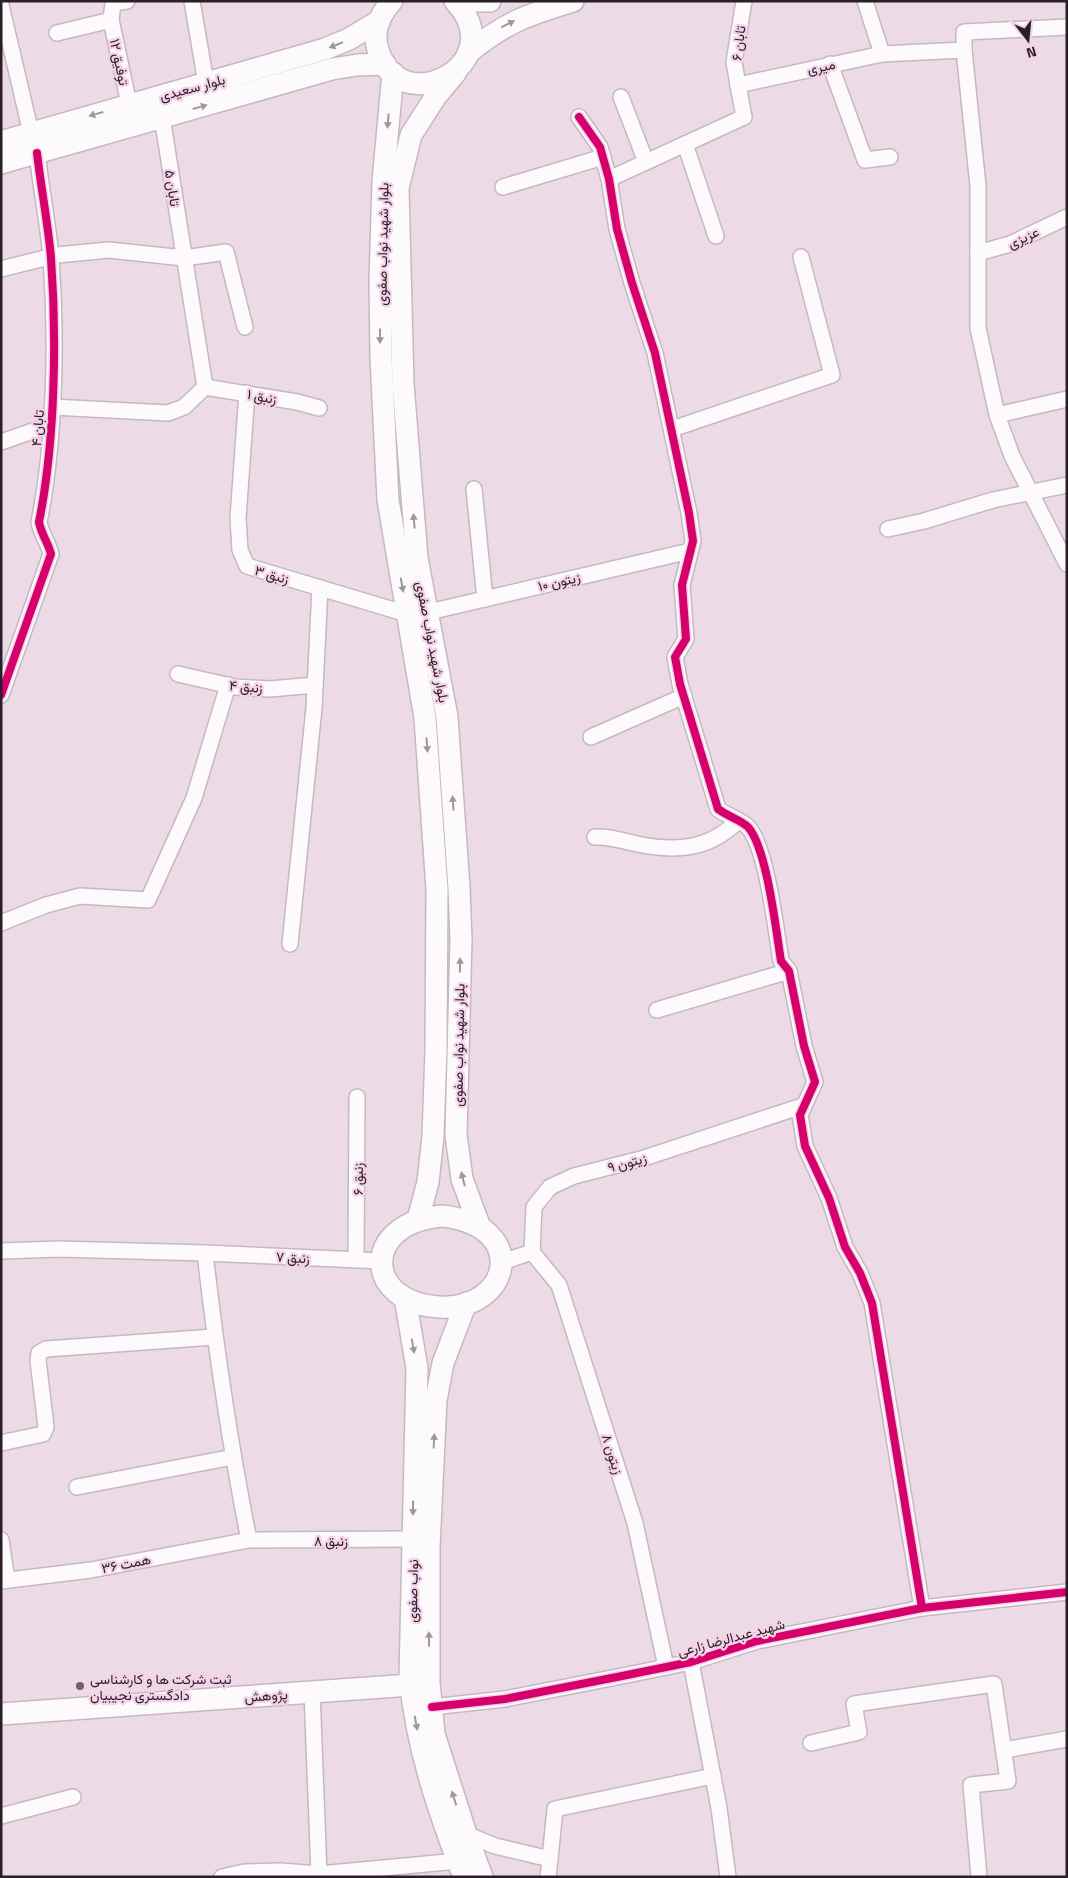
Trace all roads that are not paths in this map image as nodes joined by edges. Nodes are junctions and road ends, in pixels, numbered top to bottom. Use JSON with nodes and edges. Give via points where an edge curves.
{"nodes":[{"id":1,"x":127,"y":1,"type":"edge"},
{"id":2,"x":192,"y":1,"type":"edge"},
{"id":3,"x":455,"y":1,"type":"edge"},
{"id":4,"x":470,"y":1,"type":"edge"},
{"id":5,"x":490,"y":1,"type":"edge"},
{"id":6,"x":573,"y":1,"type":"edge"},
{"id":7,"x":744,"y":1,"type":"edge"},
{"id":8,"x":865,"y":1,"type":"edge"},
{"id":9,"x":392,"y":2,"type":"edge"},
{"id":10,"x":1,"y":5,"type":"edge"},
{"id":11,"x":110,"y":20,"type":"junction"},
{"id":12,"x":379,"y":21,"type":"junction"},
{"id":13,"x":1067,"y":27,"type":"edge"},
{"id":14,"x":57,"y":33,"type":"dead end"},
{"id":15,"x":964,"y":50,"type":"junction"},
{"id":16,"x":468,"y":53,"type":"junction"},
{"id":17,"x":882,"y":54,"type":"junction"},
{"id":18,"x":830,"y":64,"type":"junction"},
{"id":19,"x":389,"y":69,"type":"junction"},
{"id":20,"x":456,"y":72,"type":"junction"},
{"id":21,"x":206,"y":83,"type":"junction"},
{"id":22,"x":738,"y":85,"type":"junction"},
{"id":23,"x":621,"y":97,"type":"dead end"},
{"id":24,"x":129,"y":104,"type":"junction"},
{"id":25,"x":162,"y":117,"type":"junction"},
{"id":26,"x":578,"y":117,"type":"dead end"},
{"id":27,"x":1,"y":142,"type":"edge"},
{"id":28,"x":34,"y":143,"type":"junction"},
{"id":29,"x":685,"y":144,"type":"junction"},
{"id":30,"x":603,"y":157,"type":"junction"},
{"id":31,"x":890,"y":157,"type":"dead end"},
{"id":32,"x":646,"y":162,"type":"junction"},
{"id":33,"x":1,"y":163,"type":"edge"},
{"id":34,"x":609,"y":179,"type":"junction"},
{"id":35,"x":504,"y":187,"type":"dead end"},
{"id":36,"x":1067,"y":217,"type":"edge"},
{"id":37,"x":716,"y":236,"type":"dead end"},
{"id":38,"x":978,"y":253,"type":"junction"},
{"id":39,"x":51,"y":257,"type":"junction"},
{"id":40,"x":801,"y":257,"type":"dead end"},
{"id":41,"x":184,"y":258,"type":"junction"},
{"id":42,"x":1,"y":269,"type":"edge"},
{"id":43,"x":245,"y":327,"type":"dead end"},
{"id":44,"x":205,"y":387,"type":"junction"},
{"id":45,"x":248,"y":393,"type":"junction"},
{"id":46,"x":1067,"y":399,"type":"edge"},
{"id":47,"x":52,"y":407,"type":"junction"},
{"id":48,"x":319,"y":408,"type":"dead end"},
{"id":49,"x":997,"y":415,"type":"junction"},
{"id":50,"x":50,"y":425,"type":"junction"},
{"id":51,"x":672,"y":429,"type":"junction"},
{"id":52,"x":1,"y":442,"type":"edge"},
{"id":53,"x":1067,"y":485,"type":"edge"},
{"id":54,"x":474,"y":489,"type":"dead end"},
{"id":55,"x":1031,"y":493,"type":"junction"},
{"id":56,"x":888,"y":529,"type":"dead end"},
{"id":57,"x":690,"y":551,"type":"junction"},
{"id":58,"x":407,"y":559,"type":"junction"},
{"id":59,"x":1067,"y":564,"type":"edge"},
{"id":60,"x":320,"y":588,"type":"junction"},
{"id":61,"x":485,"y":598,"type":"junction"},
{"id":62,"x":428,"y":612,"type":"junction"},
{"id":63,"x":407,"y":614,"type":"junction"},
{"id":64,"x":178,"y":674,"type":"dead end"},
{"id":65,"x":315,"y":685,"type":"junction"},
{"id":66,"x":228,"y":686,"type":"junction"},
{"id":67,"x":1,"y":695,"type":"edge"},
{"id":68,"x":684,"y":696,"type":"junction"},
{"id":69,"x":591,"y":737,"type":"dead end"},
{"id":70,"x":738,"y":821,"type":"junction"},
{"id":71,"x":595,"y":837,"type":"dead end"},
{"id":72,"x":1,"y":923,"type":"edge"},
{"id":73,"x":290,"y":944,"type":"dead end"},
{"id":74,"x":789,"y":971,"type":"junction"},
{"id":75,"x":657,"y":1010,"type":"dead end"},
{"id":76,"x":357,"y":1097,"type":"dead end"},
{"id":77,"x":802,"y":1106,"type":"junction"},
{"id":78,"x":418,"y":1220,"type":"junction"},
{"id":79,"x":479,"y":1225,"type":"junction"},
{"id":80,"x":1,"y":1251,"type":"edge"},
{"id":81,"x":532,"y":1252,"type":"junction"},
{"id":82,"x":205,"y":1253,"type":"junction"},
{"id":83,"x":356,"y":1260,"type":"junction"},
{"id":84,"x":382,"y":1261,"type":"junction"},
{"id":85,"x":502,"y":1262,"type":"junction"},
{"id":86,"x":405,"y":1298,"type":"junction"},
{"id":87,"x":466,"y":1303,"type":"junction"},
{"id":88,"x":214,"y":1337,"type":"junction"},
{"id":89,"x":1,"y":1443,"type":"edge"},
{"id":90,"x":233,"y":1457,"type":"junction"},
{"id":91,"x":77,"y":1487,"type":"dead end"},
{"id":92,"x":413,"y":1539,"type":"junction"},
{"id":93,"x":1,"y":1540,"type":"edge"},
{"id":94,"x":249,"y":1540,"type":"junction"},
{"id":95,"x":4,"y":1580,"type":"edge"},
{"id":96,"x":1067,"y":1592,"type":"edge"},
{"id":97,"x":420,"y":1607,"type":"junction"},
{"id":98,"x":922,"y":1608,"type":"junction"},
{"id":99,"x":691,"y":1662,"type":"junction"},
{"id":100,"x":666,"y":1667,"type":"junction"},
{"id":101,"x":411,"y":1684,"type":"junction"},
{"id":102,"x":312,"y":1692,"type":"junction"},
{"id":103,"x":432,"y":1707,"type":"junction"},
{"id":104,"x":1,"y":1714,"type":"edge"},
{"id":105,"x":1067,"y":1739,"type":"edge"},
{"id":106,"x":811,"y":1742,"type":"dead end"},
{"id":107,"x":1004,"y":1750,"type":"junction"},
{"id":108,"x":713,"y":1776,"type":"junction"},
{"id":109,"x":73,"y":1797,"type":"dead end"},
{"id":110,"x":1,"y":1816,"type":"edge"},
{"id":111,"x":466,"y":1834,"type":"junction"},
{"id":112,"x":550,"y":1859,"type":"junction"},
{"id":113,"x":461,"y":1869,"type":"edge"},
{"id":114,"x":436,"y":1870,"type":"edge"},
{"id":115,"x":319,"y":1874,"type":"junction"},
{"id":116,"x":222,"y":1877,"type":"edge"},
{"id":117,"x":482,"y":1877,"type":"edge"},
{"id":118,"x":548,"y":1877,"type":"edge"},
{"id":119,"x":728,"y":1877,"type":"edge"},
{"id":120,"x":980,"y":1877,"type":"edge"}],
"edges":[{"from":1,"to":11,"type":"street","via":[[113,3]]},
{"from":2,"to":21,"type":"street"},
{"from":3,"to":16,"type":"main road","via":[[471,30]]},
{"from":4,"to":5,"type":"main road"},
{"from":16,"to":6,"type":"main road","one_way":true,"via":[[497,30],[528,14]]},
{"from":7,"to":22,"type":"street","name":"تابان ۶","via":[[734,62]]},
{"from":8,"to":17,"type":"street"},
{"from":9,"to":12,"type":"main road"},
{"from":10,"to":28,"type":"street","name":"تابان ۴"},
{"from":11,"to":14,"type":"street"},
{"from":11,"to":24,"type":"street","name":"توفیق ۱۲"},
{"from":12,"to":19,"type":"main road","via":[[376,43]]},
{"from":12,"to":21,"type":"main road","name":"بلوار سعیدی","one_way":true,"via":[[349,40],[325,49]]},
{"from":13,"to":15,"type":"street","via":[[964,32]]},
{"from":15,"to":17,"type":"street","name":"میری"},
{"from":15,"to":38,"type":"street","via":[[978,186]]},
{"from":16,"to":20,"type":"main road","name":"بلوار شهید نواب صفوی"},
{"from":17,"to":18,"type":"street","name":"میری"},
{"from":18,"to":22,"type":"street","name":"میری"},
{"from":18,"to":31,"type":"street","via":[[865,160]]},
{"from":19,"to":20,"type":"main road","via":[[402,79],[424,84]]},
{"from":25,"to":19,"type":"main road","name":"بلوار سعیدی","one_way":true,"via":[[332,70],[357,65]]},
{"from":19,"to":58,"type":"main road","name":"بلوار شهید نواب صفوی","one_way":true,"via":[[383,181],[381,358],[388,500]]},
{"from":58,"to":20,"type":"main road","name":"بلوار شهید نواب صفوی","one_way":true,"via":[[398,188],[411,135]]},
{"from":21,"to":24,"type":"main road","name":"بلوار سعیدی"},
{"from":22,"to":29,"type":"street","via":[[744,116]]},
{"from":23,"to":32,"type":"street"},
{"from":24,"to":28,"type":"main road","name":"بلوار سعیدی","one_way":true},
{"from":25,"to":28,"type":"main road","name":"بلوار سعیدی"},
{"from":25,"to":41,"type":"street","name":"تابان ۵"},
{"from":26,"to":30,"type":"street","via":[[600,147]]},
{"from":27,"to":28,"type":"main road","name":"بلوار سعیدی"},
{"from":28,"to":33,"type":"main road","name":"بلوار سعیدی"},
{"from":28,"to":39,"type":"street","name":"تابان ۴"},
{"from":29,"to":32,"type":"street"},
{"from":29,"to":37,"type":"street"},
{"from":30,"to":34,"type":"street"},
{"from":30,"to":35,"type":"street"},
{"from":32,"to":34,"type":"street"},
{"from":34,"to":51,"type":"street","via":[[617,229],[655,353]]},
{"from":36,"to":38,"type":"street","name":"عزیزی","via":[[1010,244]]},
{"from":38,"to":49,"type":"street","via":[[978,328]]},
{"from":39,"to":41,"type":"street","via":[[110,250]]},
{"from":39,"to":42,"type":"street"},
{"from":39,"to":47,"type":"street","name":"تابان ۴","via":[[54,311]]},
{"from":40,"to":51,"type":"street","via":[[832,375]]},
{"from":41,"to":43,"type":"street","via":[[226,252]]},
{"from":41,"to":44,"type":"street","name":"تابان ۵"},
{"from":44,"to":45,"type":"street","name":"زنبق ۱"},
{"from":44,"to":47,"type":"street","via":[[184,408],[168,413]]},
{"from":45,"to":48,"type":"street","name":"زنبق ۱"},
{"from":45,"to":60,"type":"street","name":"زنبق ۳","via":[[238,518],[240,550],[247,566]]},
{"from":46,"to":49,"type":"street"},
{"from":47,"to":50,"type":"street","name":"تابان ۴"},
{"from":49,"to":55,"type":"street","via":[[1012,456]]},
{"from":50,"to":52,"type":"street"},
{"from":50,"to":67,"type":"street","name":"تابان ۴","via":[[39,522],[51,554]]},
{"from":51,"to":57,"type":"street","via":[[690,513],[693,541]]},
{"from":53,"to":55,"type":"street"},
{"from":54,"to":61,"type":"street"},
{"from":55,"to":56,"type":"street"},
{"from":55,"to":59,"type":"street"},
{"from":57,"to":61,"type":"street","name":"زیتون ۱۰"},
{"from":57,"to":68,"type":"street","via":[[682,585],[686,639],[675,657]]},
{"from":58,"to":62,"type":"main road","name":"بلوار شهید نواب صفوی"},
{"from":58,"to":63,"type":"main road","name":"بلوار شهید نواب صفوی","one_way":true},
{"from":60,"to":63,"type":"street","name":"زنبق ۳"},
{"from":60,"to":65,"type":"street"},
{"from":61,"to":62,"type":"street","name":"زیتون ۱۰"},
{"from":79,"to":62,"type":"main road","name":"بلوار شهید نواب صفوی","one_way":true,"via":[[462,1179],[456,1135],[461,939],[459,888],[447,717]]},
{"from":63,"to":78,"type":"main road","name":"بلوار شهید نواب صفوی","one_way":true,"via":[[425,718],[437,890],[433,1136],[428,1182]]},
{"from":64,"to":66,"type":"street","name":"زنبق ۴"},
{"from":65,"to":66,"type":"street","name":"زنبق ۴","via":[[270,689]]},
{"from":65,"to":73,"type":"street"},
{"from":66,"to":72,"type":"street","via":[[194,798],[148,900],[80,896]]},
{"from":68,"to":69,"type":"street"},
{"from":68,"to":70,"type":"street","via":[[718,810]]},
{"from":70,"to":71,"type":"street","via":[[723,835],[677,850],[635,844],[609,836]]},
{"from":70,"to":74,"type":"street","via":[[756,838],[781,961]]},
{"from":74,"to":75,"type":"street"},
{"from":74,"to":77,"type":"street","via":[[814,1082],[810,1097]]},
{"from":76,"to":83,"type":"street","name":"زنبق ۶"},
{"from":77,"to":81,"type":"street","name":"زیتون ۹","via":[[550,1186],[534,1207]]},
{"from":77,"to":98,"type":"street","via":[[800,1115],[805,1146],[829,1198],[845,1247],[872,1304]]},
{"from":78,"to":79,"type":"main road","via":[[448,1216]]},
{"from":78,"to":84,"type":"main road","via":[[394,1234],[385,1246]]},
{"from":79,"to":85,"type":"main road","via":[[498,1246]]},
{"from":80,"to":82,"type":"street","name":"زنبق ۷","via":[[59,1249]]},
{"from":81,"to":85,"type":"street"},
{"from":81,"to":100,"type":"street","name":"زیتون ۸","via":[[559,1285],[634,1523]]},
{"from":82,"to":83,"type":"street","name":"زنبق ۷"},
{"from":82,"to":88,"type":"street"},
{"from":83,"to":84,"type":"street","name":"زنبق ۷"},
{"from":84,"to":86,"type":"main road","via":[[385,1276],[393,1289]]},
{"from":85,"to":87,"type":"main road","via":[[490,1289]]},
{"from":86,"to":87,"type":"main road","via":[[441,1307]]},
{"from":86,"to":92,"type":"main road","name":"نواب صفوی","one_way":true,"via":[[417,1368]]},
{"from":97,"to":87,"type":"main road","name":"نواب صفوی","one_way":true,"via":[[429,1547],[436,1400],[443,1363]]},
{"from":88,"to":89,"type":"street","via":[[46,1349],[39,1353],[38,1360],[46,1427],[43,1434]]},
{"from":88,"to":90,"type":"street"},
{"from":90,"to":91,"type":"street"},
{"from":90,"to":94,"type":"street"},
{"from":92,"to":94,"type":"street","name":"زنبق ۸"},
{"from":92,"to":97,"type":"main road","name":"نواب صفوی"},
{"from":93,"to":95,"type":"street"},
{"from":94,"to":95,"type":"street","name":"همت ۳۶","via":[[91,1570]]},
{"from":96,"to":98,"type":"street","name":"شهید عبدالرضا زارعی"},
{"from":97,"to":101,"type":"main road","name":"نواب صفوی"},
{"from":103,"to":97,"type":"main road","name":"نواب صفوی","one_way":true},
{"from":98,"to":99,"type":"street","name":"شهید عبدالرضا زارعی","via":[[757,1641]]},
{"from":99,"to":100,"type":"street","name":"شهید عبدالرضا زارعی"},
{"from":99,"to":108,"type":"street"},
{"from":100,"to":103,"type":"street","name":"شهید عبدالرضا زارعی","via":[[505,1699]]},
{"from":101,"to":102,"type":"main road","name":"پژوهش"},
{"from":101,"to":113,"type":"main road","name":"نواب صفوی","one_way":true,"via":[[418,1736]]},
{"from":102,"to":104,"type":"main road","name":"پژوهش"},
{"from":102,"to":115,"type":"street"},
{"from":111,"to":103,"type":"main road","name":"نواب صفوی","one_way":true,"via":[[434,1734]]},
{"from":105,"to":107,"type":"street"},
{"from":106,"to":107,"type":"street","via":[[859,1732],[854,1704],[994,1684]]},
{"from":107,"to":120,"type":"street","via":[[1008,1780],[971,1785]]},
{"from":108,"to":112,"type":"street","via":[[555,1808]]},
{"from":108,"to":119,"type":"street"},
{"from":109,"to":110,"type":"street"},
{"from":111,"to":112,"type":"street","via":[[495,1846]]},
{"from":111,"to":117,"type":"main road","name":"نواب صفوی"},
{"from":112,"to":118,"type":"street"},
{"from":113,"to":114,"type":"street"},
{"from":114,"to":115,"type":"street"},
{"from":115,"to":116,"type":"street","via":[[244,1872]]}]}
